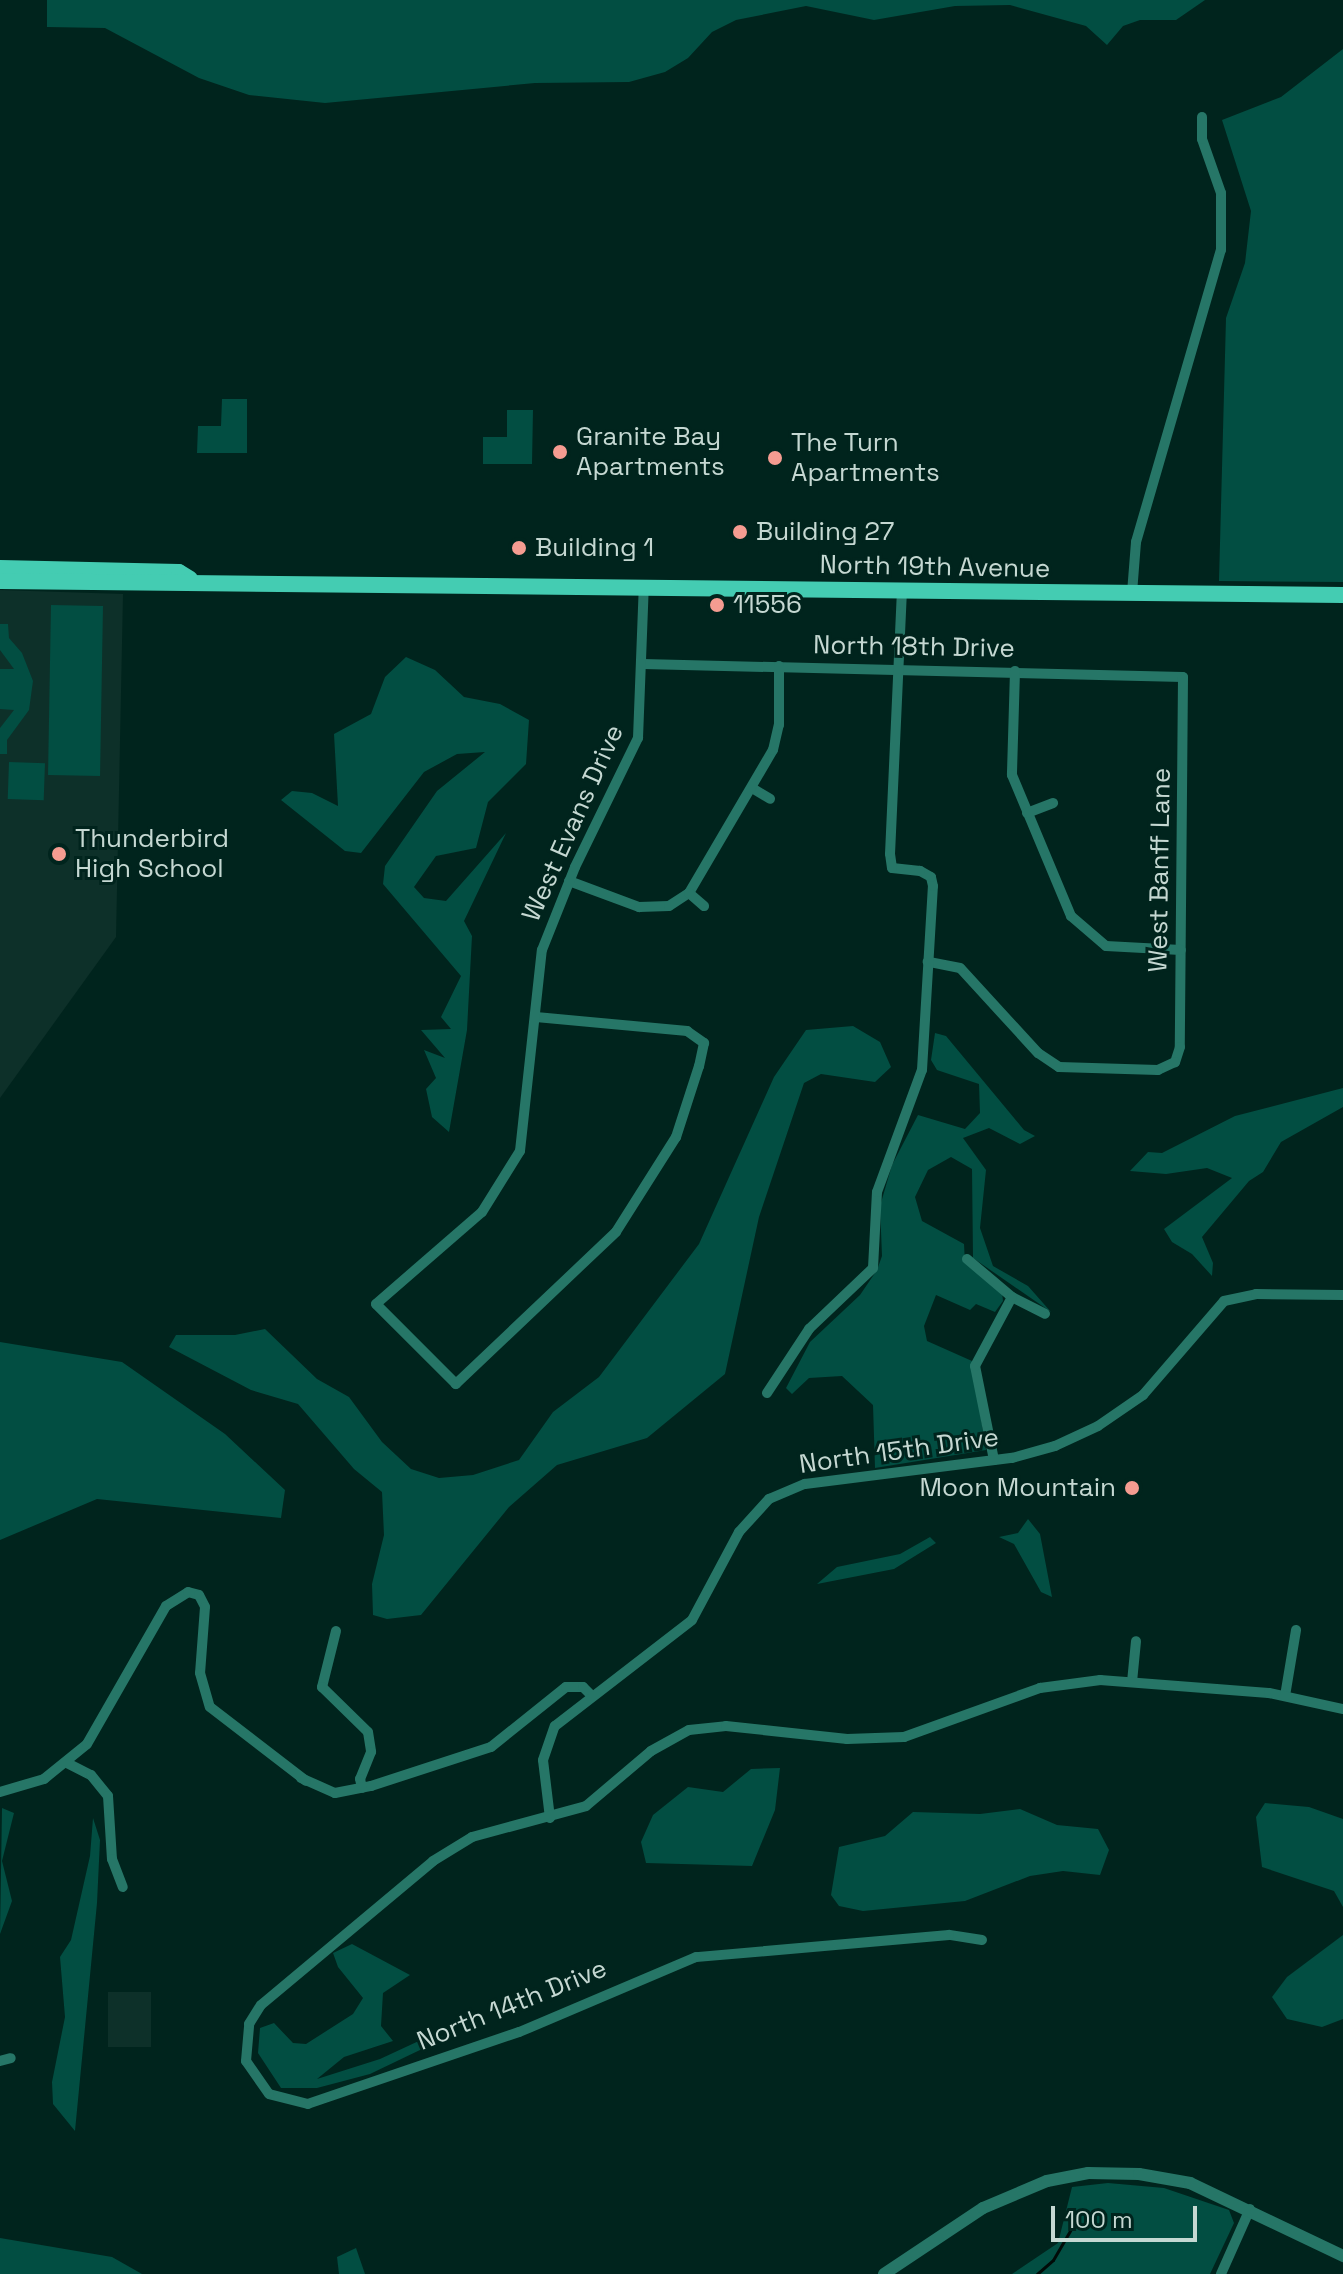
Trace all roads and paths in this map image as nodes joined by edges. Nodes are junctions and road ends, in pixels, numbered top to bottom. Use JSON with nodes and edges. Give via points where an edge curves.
{"nodes":[{"id":1,"x":1202,"y":117,"type":"dead end"},
{"id":2,"x":0,"y":568,"type":"edge"},
{"id":3,"x":190,"y":579,"type":"junction"},
{"id":4,"x":0,"y":581,"type":"edge"},
{"id":5,"x":644,"y":585,"type":"junction"},
{"id":6,"x":902,"y":591,"type":"junction"},
{"id":7,"x":1132,"y":593,"type":"junction"},
{"id":8,"x":1343,"y":595,"type":"edge"},
{"id":9,"x":643,"y":664,"type":"junction"},
{"id":10,"x":779,"y":666,"type":"junction"},
{"id":11,"x":900,"y":668,"type":"junction"},
{"id":12,"x":1015,"y":671,"type":"junction"},
{"id":13,"x":1183,"y":677,"type":"joint"},
{"id":14,"x":752,"y":788,"type":"junction"},
{"id":15,"x":770,"y":799,"type":"dead end"},
{"id":16,"x":1053,"y":803,"type":"dead end"},
{"id":17,"x":1027,"y":813,"type":"junction"},
{"id":18,"x":569,"y":881,"type":"junction"},
{"id":19,"x":689,"y":893,"type":"junction"},
{"id":20,"x":704,"y":906,"type":"dead end"},
{"id":21,"x":1181,"y":950,"type":"junction"},
{"id":22,"x":928,"y":962,"type":"junction"},
{"id":23,"x":536,"y":1017,"type":"junction"},
{"id":24,"x":967,"y":1259,"type":"dead end"},
{"id":25,"x":1343,"y":1295,"type":"edge"},
{"id":26,"x":1012,"y":1297,"type":"junction"},
{"id":27,"x":1045,"y":1314,"type":"dead end"},
{"id":28,"x":767,"y":1393,"type":"dead end"},
{"id":29,"x":994,"y":1460,"type":"junction"},
{"id":30,"x":1296,"y":1630,"type":"dead end"},
{"id":31,"x":336,"y":1631,"type":"dead end"},
{"id":32,"x":1136,"y":1641,"type":"dead end"},
{"id":33,"x":1132,"y":1682,"type":"junction"},
{"id":34,"x":591,"y":1695,"type":"junction"},
{"id":35,"x":1285,"y":1696,"type":"junction"},
{"id":36,"x":1343,"y":1709,"type":"edge"},
{"id":37,"x":67,"y":1763,"type":"junction"},
{"id":38,"x":362,"y":1788,"type":"junction"},
{"id":39,"x":0,"y":1792,"type":"edge"},
{"id":40,"x":550,"y":1818,"type":"junction"},
{"id":41,"x":123,"y":1887,"type":"dead end"},
{"id":42,"x":982,"y":1940,"type":"dead end"},
{"id":43,"x":1250,"y":2209,"type":"junction"},
{"id":44,"x":1343,"y":2256,"type":"edge"},
{"id":45,"x":884,"y":2274,"type":"edge"},
{"id":46,"x":1221,"y":2274,"type":"edge"}],
"edges":[{"from":1,"to":7,"type":"street","via":[[1202,139],[1221,193],[1221,250],[1136,542]]},
{"from":2,"to":3,"type":"main road","name":"North 19th Avenue","via":[[179,572]]},
{"from":3,"to":4,"type":"main road","name":"North 19th Avenue","via":[[179,586]]},
{"from":3,"to":5,"type":"main road","name":"North 19th Avenue"},
{"from":5,"to":6,"type":"main road","name":"North 19th Avenue"},
{"from":5,"to":9,"type":"street","name":"West Evans Drive"},
{"from":6,"to":7,"type":"main road","name":"North 19th Avenue"},
{"from":6,"to":11,"type":"street"},
{"from":7,"to":8,"type":"main road","name":"North 19th Avenue"},
{"from":9,"to":10,"type":"street","name":"North 18th Drive"},
{"from":9,"to":18,"type":"street","name":"West Evans Drive","via":[[638,738]]},
{"from":10,"to":11,"type":"street","name":"North 18th Drive"},
{"from":10,"to":14,"type":"street","via":[[776,740]]},
{"from":11,"to":12,"type":"street","name":"North 18th Drive"},
{"from":11,"to":22,"type":"street","via":[[890,854],[892,868],[931,877]]},
{"from":12,"to":13,"type":"street","name":"North 18th Drive"},
{"from":12,"to":17,"type":"street","via":[[1011,762]]},
{"from":13,"to":21,"type":"street","name":"West Banff Lane"},
{"from":14,"to":15,"type":"street"},
{"from":14,"to":19,"type":"street"},
{"from":16,"to":17,"type":"street"},
{"from":17,"to":21,"type":"street","via":[[1071,916],[1095,941],[1117,949]]},
{"from":18,"to":19,"type":"street","via":[[624,904],[669,906]]},
{"from":18,"to":23,"type":"street","name":"West Evans Drive","via":[[542,950]]},
{"from":19,"to":20,"type":"street"},
{"from":21,"to":22,"type":"street","name":"West Banff Lane","via":[[1180,1047],[1175,1062],[1158,1070],[1059,1067],[1038,1053],[960,968]]},
{"from":22,"to":28,"type":"street","via":[[922,1070],[877,1192],[873,1268],[809,1329]]},
{"from":23,"to":23,"type":"street","name":"West Evans Drive","via":[[687,1031],[704,1043],[676,1137],[639,1202],[577,1273],[456,1384],[376,1304],[458,1236],[511,1171],[525,1126]]},
{"from":24,"to":26,"type":"street"},
{"from":25,"to":29,"type":"street","name":"North 15th Drive","via":[[1256,1294],[1224,1301],[1154,1385],[1126,1409],[1069,1441]]},
{"from":26,"to":27,"type":"street"},
{"from":26,"to":29,"type":"street","via":[[975,1366]]},
{"from":29,"to":34,"type":"street","name":"North 15th Drive","via":[[805,1484],[776,1495],[742,1528],[692,1620]]},
{"from":30,"to":35,"type":"street"},
{"from":31,"to":38,"type":"street","via":[[322,1687],[368,1732],[371,1752],[360,1779]]},
{"from":32,"to":33,"type":"street"},
{"from":33,"to":35,"type":"street","name":"North 14th Drive"},
{"from":33,"to":40,"type":"street","name":"North 14th Drive","via":[[1082,1681],[1040,1688],[904,1737],[847,1739],[726,1726],[689,1730],[651,1751],[597,1799]]},
{"from":34,"to":38,"type":"street","via":[[583,1687],[566,1687],[491,1747]]},
{"from":34,"to":40,"type":"street","name":"North 15th Drive","via":[[561,1718],[545,1750]]},
{"from":35,"to":36,"type":"street","name":"North 14th Drive"},
{"from":37,"to":38,"type":"street","via":[[87,1744],[166,1606],[188,1592],[199,1595],[205,1607],[200,1673],[204,1696],[216,1713],[324,1791]]},
{"from":37,"to":39,"type":"street","via":[[44,1779]]},
{"from":37,"to":41,"type":"street","via":[[91,1775],[108,1796],[112,1859]]},
{"from":40,"to":42,"type":"street","name":"North 14th Drive","via":[[499,1829],[449,1850],[261,2005],[245,2041],[251,2073],[279,2099],[308,2104],[519,2032],[649,1972],[696,1957],[949,1935]]},
{"from":43,"to":44,"type":"street"},
{"from":43,"to":45,"type":"street","via":[[1208,2189],[1139,2174],[1088,2173],[1047,2181],[983,2208]]},
{"from":43,"to":46,"type":"street"}]}
